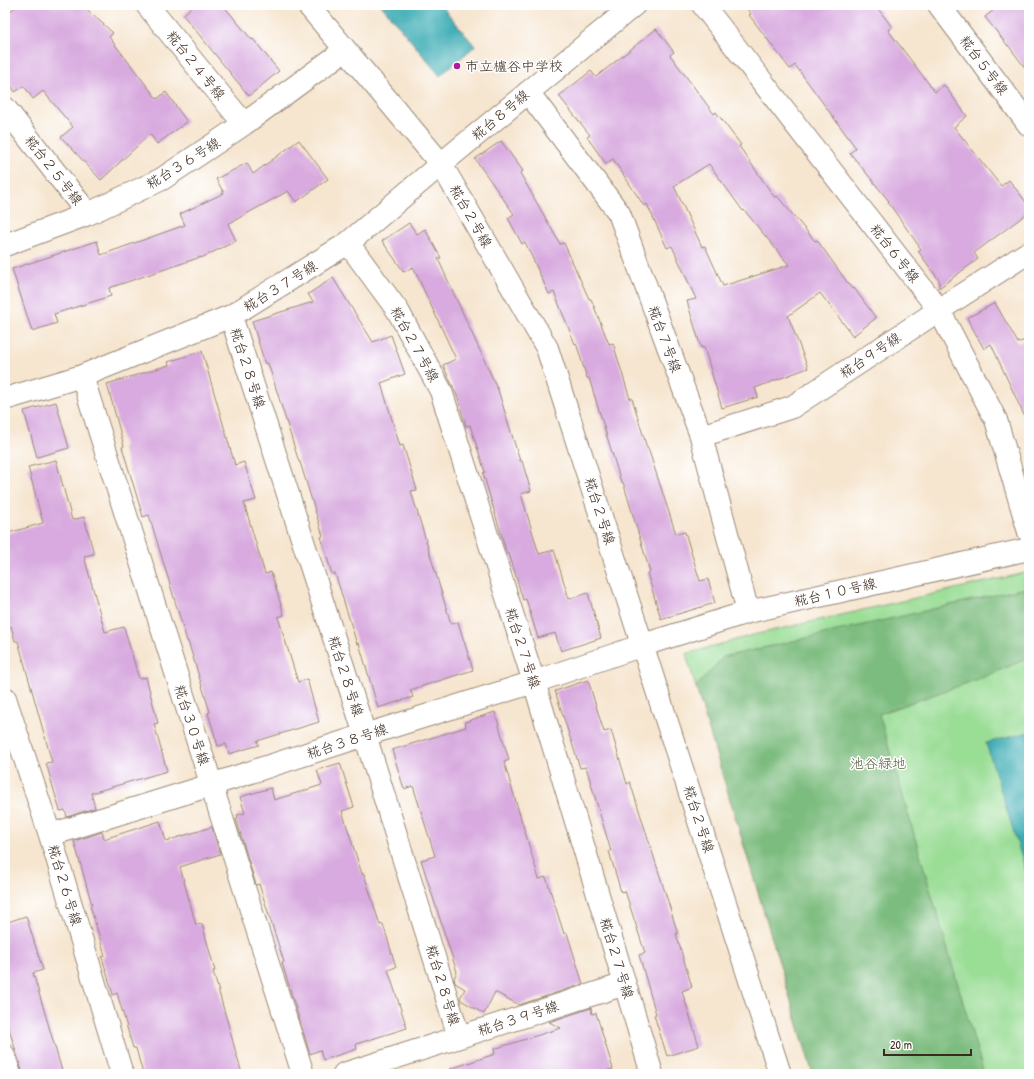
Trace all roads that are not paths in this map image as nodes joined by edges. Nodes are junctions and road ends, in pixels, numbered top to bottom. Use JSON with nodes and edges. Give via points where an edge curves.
{"nodes":[{"id":1,"x":147,"y":5,"type":"edge"},
{"id":2,"x":308,"y":5,"type":"edge"},
{"id":3,"x":634,"y":5,"type":"edge"},
{"id":4,"x":703,"y":5,"type":"edge"},
{"id":5,"x":939,"y":5,"type":"edge"},
{"id":6,"x":345,"y":50,"type":"junction"},
{"id":7,"x":528,"y":92,"type":"junction"},
{"id":8,"x":5,"y":108,"type":"edge"},
{"id":9,"x":244,"y":124,"type":"junction"},
{"id":10,"x":1029,"y":125,"type":"edge"},
{"id":11,"x":441,"y":164,"type":"junction"},
{"id":12,"x":88,"y":214,"type":"junction"},
{"id":13,"x":348,"y":243,"type":"junction"},
{"id":14,"x":5,"y":245,"type":"edge"},
{"id":15,"x":1029,"y":252,"type":"edge"},
{"id":16,"x":939,"y":310,"type":"junction"},
{"id":17,"x":231,"y":316,"type":"junction"},
{"id":18,"x":82,"y":376,"type":"junction"},
{"id":19,"x":5,"y":399,"type":"edge"},
{"id":20,"x":700,"y":436,"type":"junction"},
{"id":21,"x":1029,"y":532,"type":"edge"},
{"id":22,"x":1029,"y":549,"type":"edge"},
{"id":23,"x":748,"y":612,"type":"junction"},
{"id":24,"x":643,"y":645,"type":"junction"},
{"id":25,"x":534,"y":682,"type":"junction"},
{"id":26,"x":5,"y":698,"type":"edge"},
{"id":27,"x":365,"y":735,"type":"junction"},
{"id":28,"x":211,"y":785,"type":"junction"},
{"id":29,"x":50,"y":835,"type":"junction"},
{"id":30,"x":625,"y":984,"type":"junction"},
{"id":31,"x":459,"y":1037,"type":"junction"},
{"id":32,"x":5,"y":1053,"type":"edge"},
{"id":33,"x":12,"y":1074,"type":"edge"},
{"id":34,"x":122,"y":1074,"type":"edge"},
{"id":35,"x":303,"y":1074,"type":"edge"},
{"id":36,"x":344,"y":1074,"type":"edge"},
{"id":37,"x":652,"y":1074,"type":"edge"},
{"id":38,"x":780,"y":1074,"type":"edge"}],
"edges":[{"from":1,"to":9,"type":"street","name":"糀台２４号線"},
{"from":2,"to":6,"type":"street","name":"糀台２号線"},
{"from":3,"to":7,"type":"street","name":"糀台８号線"},
{"from":4,"to":16,"type":"street","name":"糀台６号線"},
{"from":5,"to":10,"type":"street","name":"糀台５号線"},
{"from":6,"to":9,"type":"street","name":"糀台３６号線"},
{"from":6,"to":11,"type":"street","name":"糀台２号線"},
{"from":7,"to":11,"type":"street","name":"糀台８号線"},
{"from":7,"to":20,"type":"street","name":"糀台７号線","via":[[619,214]]},
{"from":8,"to":12,"type":"street","name":"糀台２５号線"},
{"from":9,"to":12,"type":"street","name":"糀台３６号線","via":[[162,179]]},
{"from":11,"to":13,"type":"street","name":"糀台３７号線"},
{"from":11,"to":24,"type":"street","name":"糀台２号線","via":[[548,348]]},
{"from":12,"to":14,"type":"street","name":"糀台３６号線"},
{"from":13,"to":17,"type":"street","name":"糀台３７号線"},
{"from":13,"to":25,"type":"street","name":"糀台２７号線","via":[[398,311],[441,391]]},
{"from":15,"to":16,"type":"street","name":"糀台９号線"},
{"from":16,"to":20,"type":"street","name":"糀台９号線","via":[[792,407]]},
{"from":16,"to":21,"type":"street","name":"糀台６号線","via":[[996,420]]},
{"from":17,"to":18,"type":"street","name":"糀台３７号線"},
{"from":17,"to":27,"type":"street","name":"糀台２８号線"},
{"from":18,"to":19,"type":"street","name":"糀台３７号線"},
{"from":18,"to":28,"type":"street","name":"糀台３０号線"},
{"from":20,"to":23,"type":"street","name":"糀台７号線"},
{"from":22,"to":23,"type":"street","name":"糀台１０号線"},
{"from":23,"to":24,"type":"street","name":"糀台１０号線"},
{"from":24,"to":25,"type":"street","name":"糀台３８号線"},
{"from":24,"to":38,"type":"street","name":"糀台２号線"},
{"from":25,"to":27,"type":"street","name":"糀台３８号線"},
{"from":25,"to":30,"type":"street","name":"糀台２７号線"},
{"from":26,"to":29,"type":"street","name":"糀台２６号線"},
{"from":27,"to":28,"type":"street","name":"糀台３８号線"},
{"from":27,"to":31,"type":"street","name":"糀台２８号線"},
{"from":28,"to":29,"type":"street","name":"糀台３８号線"},
{"from":28,"to":35,"type":"street","name":"糀台３０号線"},
{"from":29,"to":34,"type":"street","name":"糀台２６号線"},
{"from":30,"to":31,"type":"street","name":"糀台３９号線"},
{"from":30,"to":37,"type":"street","name":"糀台２７号線"},
{"from":31,"to":36,"type":"street","name":"糀台３９号線"},
{"from":32,"to":33,"type":"street"}]}
